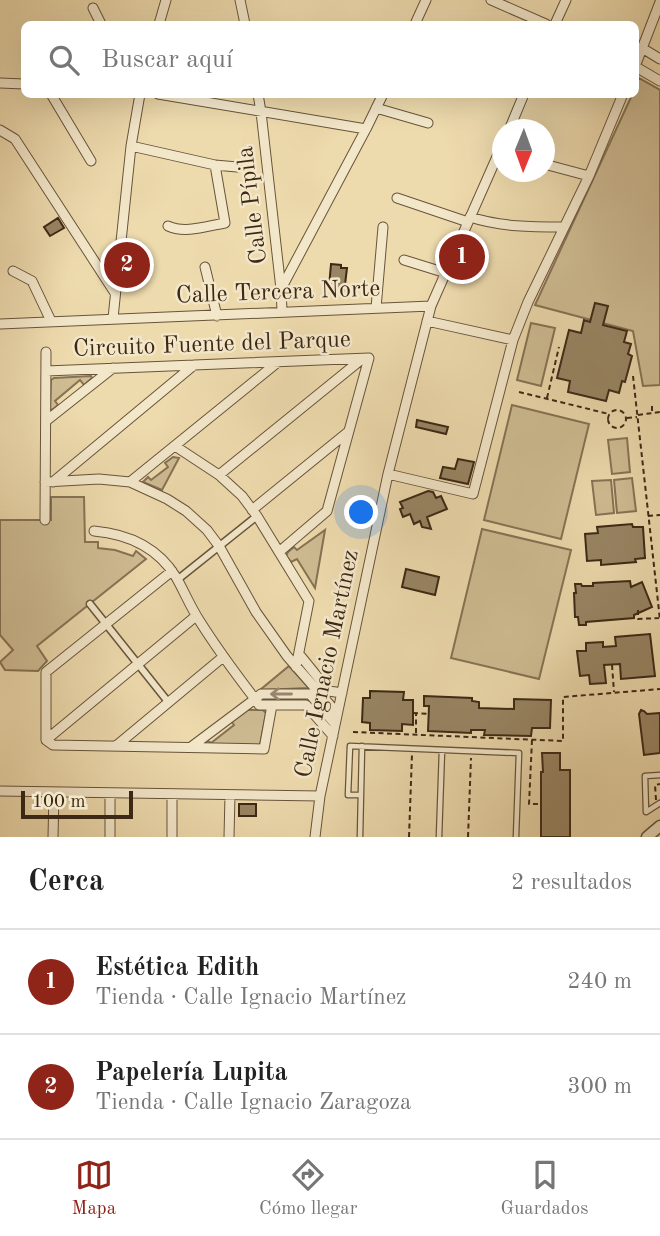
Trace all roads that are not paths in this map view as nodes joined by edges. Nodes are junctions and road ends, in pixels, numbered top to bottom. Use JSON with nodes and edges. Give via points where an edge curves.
{"nodes":[{"id":1,"x":166,"y":0,"type":"edge"},
{"id":2,"x":240,"y":0,"type":"edge"},
{"id":3,"x":426,"y":0,"type":"edge"},
{"id":4,"x":491,"y":0,"type":"edge"},
{"id":5,"x":566,"y":0,"type":"edge"},
{"id":6,"x":660,"y":2,"type":"edge"},
{"id":7,"x":93,"y":8,"type":"dead end"},
{"id":8,"x":100,"y":21,"type":"edge"},
{"id":9,"x":160,"y":21,"type":"edge"},
{"id":10,"x":244,"y":21,"type":"edge"},
{"id":11,"x":416,"y":21,"type":"edge"},
{"id":12,"x":539,"y":21,"type":"edge"},
{"id":13,"x":556,"y":21,"type":"edge"},
{"id":14,"x":642,"y":48,"type":"junction"},
{"id":15,"x":639,"y":56,"type":"edge"},
{"id":16,"x":660,"y":59,"type":"edge"},
{"id":17,"x":639,"y":68,"type":"edge"},
{"id":18,"x":660,"y":81,"type":"edge"},
{"id":19,"x":0,"y":83,"type":"edge"},
{"id":20,"x":21,"y":84,"type":"edge"},
{"id":21,"x":53,"y":98,"type":"edge"},
{"id":22,"x":139,"y":98,"type":"edge"},
{"id":23,"x":181,"y":98,"type":"edge"},
{"id":24,"x":259,"y":98,"type":"edge"},
{"id":25,"x":381,"y":98,"type":"edge"},
{"id":26,"x":522,"y":98,"type":"edge"},
{"id":27,"x":621,"y":98,"type":"edge"},
{"id":28,"x":376,"y":108,"type":"junction"},
{"id":29,"x":261,"y":112,"type":"junction"},
{"id":30,"x":514,"y":119,"type":"edge"},
{"id":31,"x":428,"y":123,"type":"dead end"},
{"id":32,"x":366,"y":129,"type":"junction"},
{"id":33,"x":0,"y":130,"type":"edge"},
{"id":34,"x":131,"y":146,"type":"junction"},
{"id":35,"x":91,"y":161,"type":"dead end"},
{"id":36,"x":215,"y":165,"type":"junction"},
{"id":37,"x":555,"y":166,"type":"edge"},
{"id":38,"x":237,"y":167,"type":"dead end"},
{"id":39,"x":492,"y":169,"type":"edge"},
{"id":40,"x":589,"y":176,"type":"junction"},
{"id":41,"x":397,"y":198,"type":"dead end"},
{"id":42,"x":469,"y":219,"type":"junction"},
{"id":43,"x":168,"y":226,"type":"dead end"},
{"id":44,"x":383,"y":227,"type":"dead end"},
{"id":45,"x":564,"y":227,"type":"junction"},
{"id":46,"x":404,"y":260,"type":"dead end"},
{"id":47,"x":205,"y":267,"type":"dead end"},
{"id":48,"x":13,"y":271,"type":"dead end"},
{"id":49,"x":446,"y":273,"type":"junction"},
{"id":50,"x":281,"y":289,"type":"junction"},
{"id":51,"x":115,"y":293,"type":"junction"},
{"id":52,"x":431,"y":306,"type":"junction"},
{"id":53,"x":376,"y":308,"type":"junction"},
{"id":54,"x":282,"y":311,"type":"junction"},
{"id":55,"x":217,"y":316,"type":"junction"},
{"id":56,"x":113,"y":318,"type":"junction"},
{"id":57,"x":51,"y":321,"type":"junction"},
{"id":58,"x":427,"y":321,"type":"junction"},
{"id":59,"x":0,"y":324,"type":"edge"},
{"id":60,"x":513,"y":340,"type":"junction"},
{"id":61,"x":46,"y":352,"type":"dead end"},
{"id":62,"x":362,"y":358,"type":"junction"},
{"id":63,"x":279,"y":362,"type":"junction"},
{"id":64,"x":194,"y":365,"type":"junction"},
{"id":65,"x":113,"y":368,"type":"junction"},
{"id":66,"x":46,"y":370,"type":"junction"},
{"id":67,"x":46,"y":421,"type":"junction"},
{"id":68,"x":349,"y":431,"type":"junction"},
{"id":69,"x":175,"y":446,"type":"junction"},
{"id":70,"x":388,"y":474,"type":"junction"},
{"id":71,"x":219,"y":475,"type":"junction"},
{"id":72,"x":49,"y":482,"type":"junction"},
{"id":73,"x":130,"y":482,"type":"junction"},
{"id":74,"x":254,"y":513,"type":"junction"},
{"id":75,"x":45,"y":520,"type":"dead end"},
{"id":76,"x":94,"y":531,"type":"dead end"},
{"id":77,"x":219,"y":546,"type":"junction"},
{"id":78,"x":279,"y":552,"type":"junction"},
{"id":79,"x":175,"y":575,"type":"junction"},
{"id":80,"x":90,"y":604,"type":"dead end"},
{"id":81,"x":196,"y":616,"type":"junction"},
{"id":82,"x":106,"y":624,"type":"junction"},
{"id":83,"x":299,"y":654,"type":"junction"},
{"id":84,"x":223,"y":657,"type":"junction"},
{"id":85,"x":138,"y":664,"type":"junction"},
{"id":86,"x":296,"y":667,"type":"junction"},
{"id":87,"x":342,"y":693,"type":"junction"},
{"id":88,"x":255,"y":699,"type":"junction"},
{"id":89,"x":169,"y":703,"type":"junction"},
{"id":90,"x":272,"y":705,"type":"junction"},
{"id":91,"x":337,"y":713,"type":"junction"},
{"id":92,"x":335,"y":724,"type":"junction"},
{"id":93,"x":333,"y":736,"type":"junction"},
{"id":94,"x":46,"y":740,"type":"junction"},
{"id":95,"x":116,"y":746,"type":"junction"},
{"id":96,"x":362,"y":746,"type":"junction"},
{"id":97,"x":191,"y":747,"type":"junction"},
{"id":98,"x":442,"y":750,"type":"junction"},
{"id":99,"x":660,"y":775,"type":"edge"},
{"id":100,"x":0,"y":791,"type":"edge"},
{"id":101,"x":54,"y":792,"type":"junction"},
{"id":102,"x":110,"y":793,"type":"junction"},
{"id":103,"x":172,"y":794,"type":"junction"},
{"id":104,"x":230,"y":795,"type":"junction"},
{"id":105,"x":361,"y":795,"type":"junction"},
{"id":106,"x":320,"y":796,"type":"junction"},
{"id":107,"x":658,"y":804,"type":"edge"},
{"id":108,"x":660,"y":826,"type":"edge"},
{"id":109,"x":53,"y":837,"type":"edge"},
{"id":110,"x":110,"y":837,"type":"edge"},
{"id":111,"x":172,"y":837,"type":"edge"},
{"id":112,"x":229,"y":837,"type":"edge"},
{"id":113,"x":315,"y":837,"type":"edge"},
{"id":114,"x":360,"y":837,"type":"edge"},
{"id":115,"x":439,"y":837,"type":"edge"},
{"id":116,"x":516,"y":837,"type":"edge"},
{"id":117,"x":647,"y":837,"type":"edge"}],
"edges":[{"from":1,"to":9,"type":"street"},
{"from":2,"to":10,"type":"street"},
{"from":3,"to":11,"type":"street"},
{"from":4,"to":12,"type":"street"},
{"from":5,"to":13,"type":"street"},
{"from":6,"to":14,"type":"street"},
{"from":7,"to":8,"type":"street"},
{"from":14,"to":15,"type":"street"},
{"from":14,"to":16,"type":"street"},
{"from":17,"to":18,"type":"street"},
{"from":19,"to":20,"type":"street"},
{"from":21,"to":35,"type":"street"},
{"from":22,"to":34,"type":"street"},
{"from":23,"to":29,"type":"street"},
{"from":24,"to":29,"type":"street","name":"Calle Pípila"},
{"from":25,"to":28,"type":"street"},
{"from":26,"to":30,"type":"street"},
{"from":27,"to":40,"type":"street"},
{"from":28,"to":31,"type":"street"},
{"from":28,"to":32,"type":"street"},
{"from":29,"to":32,"type":"street"},
{"from":29,"to":50,"type":"street","name":"Calle Pípila"},
{"from":32,"to":50,"type":"street"},
{"from":33,"to":51,"type":"street","via":[[15,138]]},
{"from":34,"to":36,"type":"street"},
{"from":34,"to":51,"type":"street"},
{"from":36,"to":38,"type":"street"},
{"from":36,"to":43,"type":"street","via":[[225,223],[184,230]]},
{"from":37,"to":40,"type":"street"},
{"from":39,"to":42,"type":"street","name":"Calle Ignacio Martínez"},
{"from":40,"to":45,"type":"street"},
{"from":41,"to":42,"type":"street"},
{"from":42,"to":45,"type":"street"},
{"from":42,"to":49,"type":"street","name":"Calle Ignacio Martínez"},
{"from":44,"to":53,"type":"street"},
{"from":45,"to":60,"type":"street"},
{"from":46,"to":49,"type":"street"},
{"from":47,"to":55,"type":"street"},
{"from":48,"to":57,"type":"street","via":[[32,281]]},
{"from":49,"to":52,"type":"street","name":"Calle Ignacio Martínez"},
{"from":50,"to":54,"type":"street","name":"Calle Pípila"},
{"from":51,"to":56,"type":"street"},
{"from":52,"to":53,"type":"street","name":"Calle Tercera Norte"},
{"from":52,"to":58,"type":"street","name":"Calle Ignacio Martínez"},
{"from":53,"to":54,"type":"street","name":"Calle Tercera Norte"},
{"from":54,"to":55,"type":"street","name":"Calle Tercera Norte"},
{"from":55,"to":56,"type":"street","name":"Calle Tercera Norte"},
{"from":56,"to":57,"type":"street","name":"Calle Tercera Norte"},
{"from":57,"to":59,"type":"street","name":"Calle Tercera Norte"},
{"from":58,"to":60,"type":"street"},
{"from":58,"to":70,"type":"street","name":"Calle Ignacio Martínez"},
{"from":60,"to":70,"type":"street","via":[[474,494]]},
{"from":61,"to":66,"type":"street","name":"Circuito Fuente del Parque"},
{"from":62,"to":63,"type":"street","name":"Circuito Fuente del Parque"},
{"from":62,"to":68,"type":"street","name":"Circuito Fuente del Parque","via":[[369,358]]},
{"from":62,"to":71,"type":"street"},
{"from":63,"to":64,"type":"street","name":"Circuito Fuente del Parque"},
{"from":63,"to":69,"type":"street"},
{"from":64,"to":65,"type":"street","name":"Circuito Fuente del Parque"},
{"from":64,"to":72,"type":"street"},
{"from":65,"to":66,"type":"street","name":"Circuito Fuente del Parque"},
{"from":65,"to":67,"type":"street"},
{"from":66,"to":67,"type":"street","name":"Circuito Fuente del Parque"},
{"from":67,"to":72,"type":"street","name":"Circuito Fuente del Parque"},
{"from":68,"to":74,"type":"street"},
{"from":68,"to":78,"type":"street","name":"Circuito Fuente del Parque","via":[[327,511]]},
{"from":69,"to":71,"type":"street"},
{"from":69,"to":73,"type":"street"},
{"from":70,"to":87,"type":"street","name":"Calle Ignacio Martínez"},
{"from":71,"to":74,"type":"street"},
{"from":72,"to":73,"type":"street"},
{"from":72,"to":75,"type":"street","name":"Circuito Fuente del Parque"},
{"from":73,"to":77,"type":"street","via":[[177,504]]},
{"from":74,"to":77,"type":"street"},
{"from":74,"to":78,"type":"street"},
{"from":76,"to":79,"type":"street","via":[[135,540],[160,557]]},
{"from":77,"to":79,"type":"street"},
{"from":77,"to":86,"type":"street","via":[[256,612]]},
{"from":78,"to":83,"type":"street","via":[[309,601]]},
{"from":79,"to":81,"type":"street"},
{"from":79,"to":82,"type":"street"},
{"from":80,"to":82,"type":"street"},
{"from":81,"to":84,"type":"street"},
{"from":81,"to":85,"type":"street"},
{"from":82,"to":85,"type":"street"},
{"from":82,"to":94,"type":"street","via":[[47,672]]},
{"from":83,"to":86,"type":"street"},
{"from":83,"to":87,"type":"street","via":[[329,691]]},
{"from":84,"to":88,"type":"street"},
{"from":84,"to":89,"type":"street"},
{"from":85,"to":89,"type":"street"},
{"from":85,"to":94,"type":"street"},
{"from":86,"to":91,"type":"street"},
{"from":87,"to":91,"type":"street","name":"Calle Ignacio Martínez"},
{"from":88,"to":90,"type":"street","via":[[259,705]]},
{"from":92,"to":88,"type":"street","one_way":true,"via":[[310,694],[261,694]]},
{"from":88,"to":97,"type":"street"},
{"from":89,"to":95,"type":"street"},
{"from":90,"to":93,"type":"street","via":[[306,705]]},
{"from":90,"to":97,"type":"street","via":[[264,749]]},
{"from":91,"to":92,"type":"street","name":"Calle Ignacio Martínez"},
{"from":92,"to":93,"type":"street","name":"Calle Ignacio Martínez"},
{"from":93,"to":106,"type":"street","name":"Calle Ignacio Martínez"},
{"from":94,"to":95,"type":"street","via":[[53,745]]},
{"from":95,"to":97,"type":"street"},
{"from":96,"to":98,"type":"lane"},
{"from":96,"to":105,"type":"lane"},
{"from":96,"to":105,"type":"lane","via":[[350,746],[348,795]]},
{"from":98,"to":115,"type":"lane"},
{"from":98,"to":116,"type":"lane","via":[[519,753]]},
{"from":99,"to":107,"type":"lane","via":[[645,776],[646,812]]},
{"from":100,"to":101,"type":"street"},
{"from":101,"to":102,"type":"street"},
{"from":101,"to":109,"type":"street"},
{"from":102,"to":103,"type":"street"},
{"from":102,"to":110,"type":"street"},
{"from":103,"to":104,"type":"street"},
{"from":103,"to":111,"type":"street"},
{"from":104,"to":106,"type":"street"},
{"from":104,"to":112,"type":"street"},
{"from":105,"to":114,"type":"lane"},
{"from":106,"to":113,"type":"street","name":"Calle Ignacio Martínez"},
{"from":108,"to":117,"type":"street"}]}
